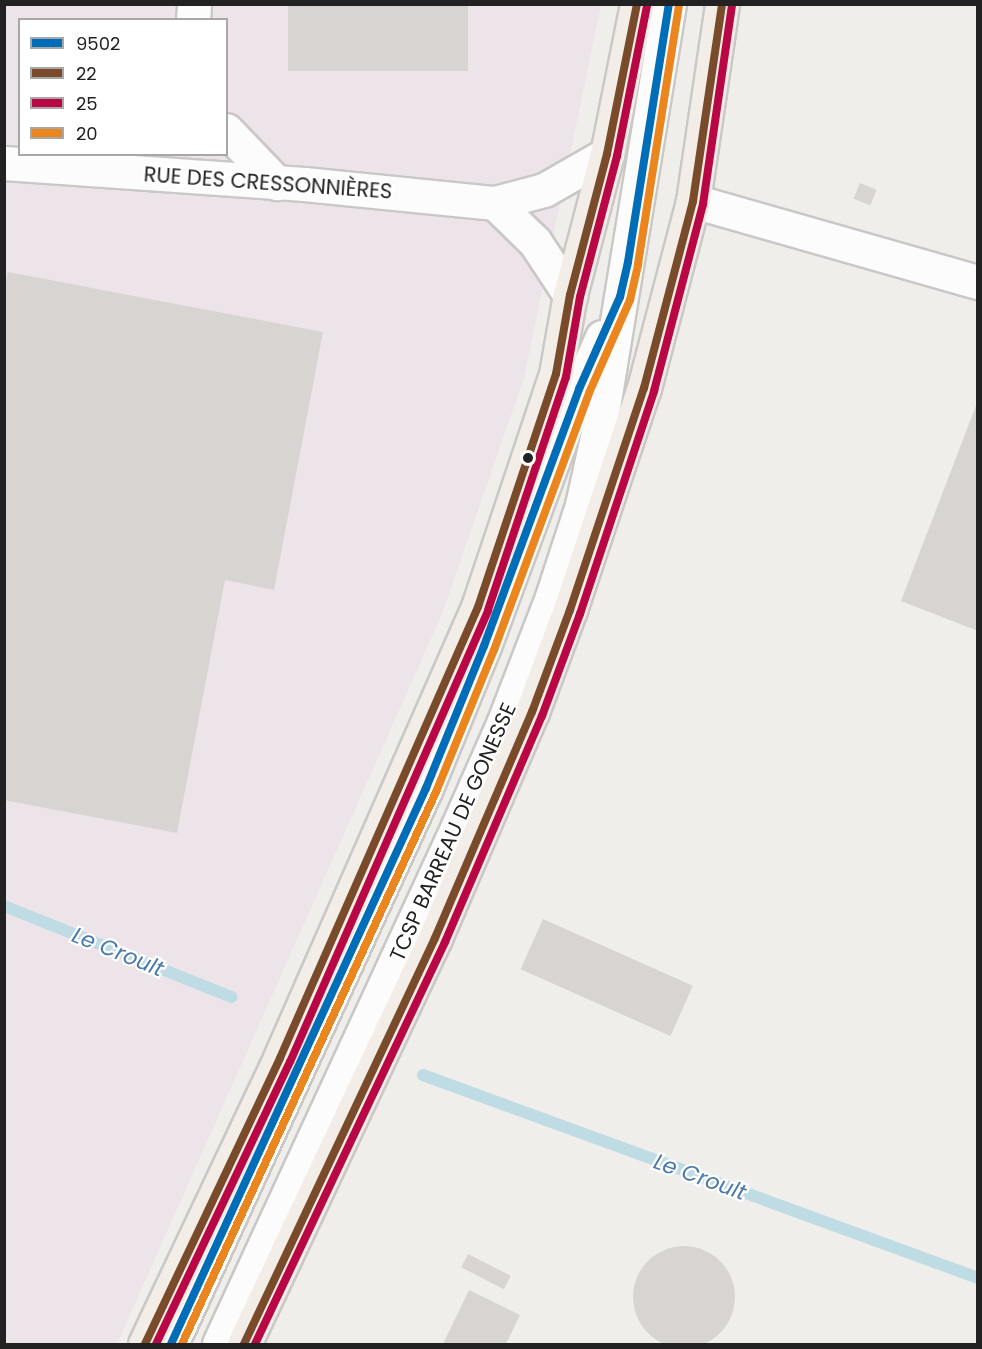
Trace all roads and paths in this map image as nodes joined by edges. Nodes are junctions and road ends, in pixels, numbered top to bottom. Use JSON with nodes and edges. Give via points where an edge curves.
{"nodes":[{"id":1,"x":637,"y":4,"type":"edge"},
{"id":2,"x":669,"y":4,"type":"edge"},
{"id":3,"x":722,"y":4,"type":"edge"},
{"id":4,"x":228,"y":132,"type":"edge"},
{"id":5,"x":607,"y":154,"type":"junction"},
{"id":6,"x":47,"y":156,"type":"edge"},
{"id":7,"x":4,"y":163,"type":"edge"},
{"id":8,"x":277,"y":183,"type":"junction"},
{"id":9,"x":693,"y":201,"type":"junction"},
{"id":10,"x":495,"y":202,"type":"junction"},
{"id":11,"x":978,"y":282,"type":"edge"},
{"id":12,"x":570,"y":295,"type":"junction"},
{"id":13,"x":620,"y":297,"type":"junction"},
{"id":14,"x":145,"y":1344,"type":"edge"},
{"id":15,"x":171,"y":1344,"type":"edge"},
{"id":16,"x":219,"y":1344,"type":"edge"},
{"id":17,"x":244,"y":1344,"type":"edge"}],
"edges":[{"from":1,"to":5,"type":"main road"},
{"from":2,"to":13,"type":"street","name":"TCSP BARREAU DE GONESSE"},
{"from":3,"to":9,"type":"main road"},
{"from":4,"to":8,"type":"street"},
{"from":5,"to":10,"type":"street","name":"RUE DES CRESSONNIÈRES","via":[[544,190]]},
{"from":5,"to":12,"type":"main road"},
{"from":6,"to":7,"type":"street"},
{"from":7,"to":8,"type":"street","name":"RUE DES CRESSONNIÈRES"},
{"from":8,"to":10,"type":"street","name":"RUE DES CRESSONNIÈRES"},
{"from":9,"to":11,"type":"street"},
{"from":9,"to":17,"type":"main road","via":[[644,388],[532,712],[430,949]]},
{"from":10,"to":12,"type":"street","via":[[535,242]]},
{"from":12,"to":14,"type":"main road","via":[[556,374],[478,607],[280,1058]]},
{"from":13,"to":15,"type":"street","name":"TCSP BARREAU DE GONESSE","via":[[579,389],[484,646],[426,788]]},
{"from":13,"to":16,"type":"street","name":"TCSP BARREAU DE GONESSE","via":[[601,419],[582,505],[548,608],[458,826]]}]}
